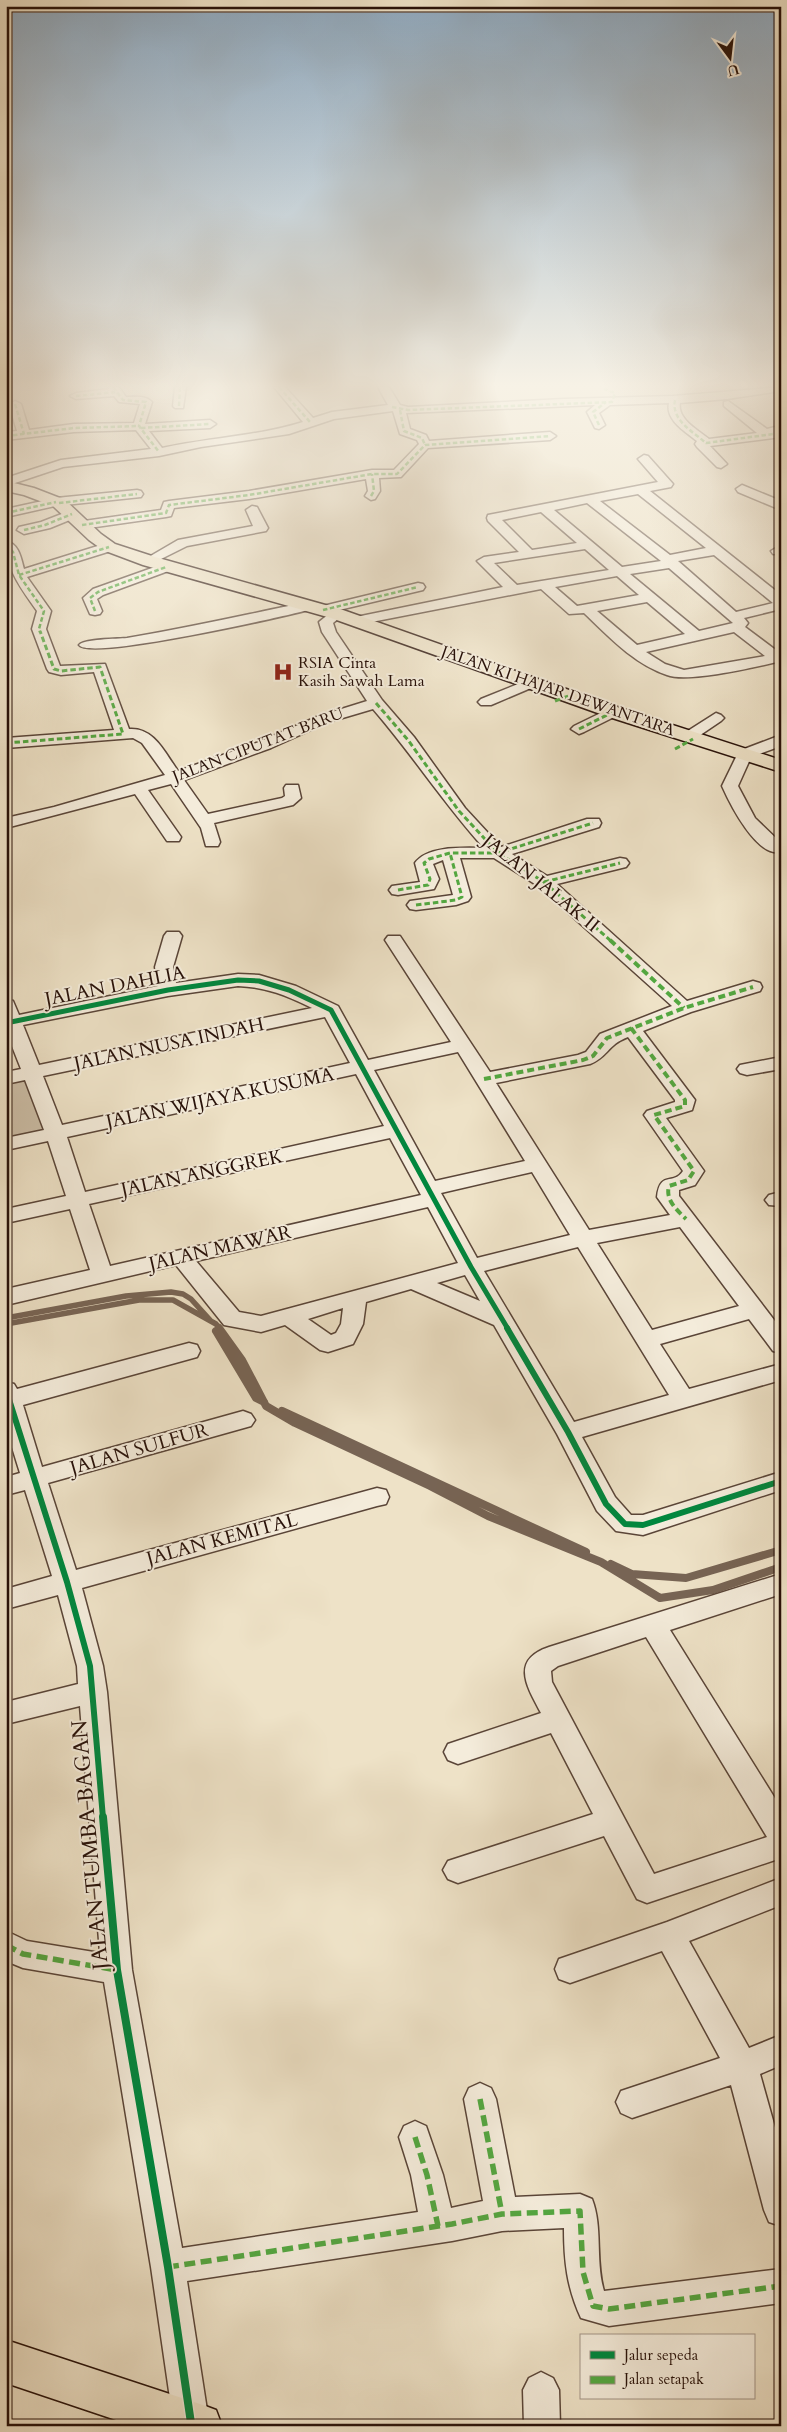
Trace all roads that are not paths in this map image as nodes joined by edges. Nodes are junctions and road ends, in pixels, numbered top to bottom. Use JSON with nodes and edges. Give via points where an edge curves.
{"nodes":[{"id":1,"x":47,"y":500,"type":"edge"},
{"id":2,"x":110,"y":500,"type":"edge"},
{"id":3,"x":203,"y":500,"type":"edge"},
{"id":4,"x":588,"y":500,"type":"edge"},
{"id":5,"x":591,"y":500,"type":"edge"},
{"id":6,"x":654,"y":500,"type":"edge"},
{"id":7,"x":768,"y":500,"type":"edge"},
{"id":8,"x":781,"y":506,"type":"edge"},
{"id":9,"x":545,"y":509,"type":"junction"},
{"id":10,"x":252,"y":510,"type":"dead end"},
{"id":11,"x":67,"y":511,"type":"junction"},
{"id":12,"x":6,"y":513,"type":"edge"},
{"id":13,"x":24,"y":530,"type":"dead end"},
{"id":14,"x":6,"y":545,"type":"edge"},
{"id":15,"x":588,"y":545,"type":"junction"},
{"id":16,"x":109,"y":547,"type":"junction"},
{"id":17,"x":718,"y":550,"type":"junction"},
{"id":18,"x":529,"y":554,"type":"junction"},
{"id":19,"x":669,"y":561,"type":"junction"},
{"id":20,"x":149,"y":562,"type":"junction"},
{"id":21,"x":166,"y":567,"type":"junction"},
{"id":22,"x":620,"y":573,"type":"junction"},
{"id":23,"x":19,"y":575,"type":"junction"},
{"id":24,"x":545,"y":585,"type":"junction"},
{"id":25,"x":418,"y":587,"type":"dead end"},
{"id":26,"x":514,"y":590,"type":"junction"},
{"id":27,"x":649,"y":597,"type":"junction"},
{"id":28,"x":781,"y":603,"type":"edge"},
{"id":29,"x":587,"y":609,"type":"junction"},
{"id":30,"x":323,"y":610,"type":"junction"},
{"id":31,"x":95,"y":611,"type":"dead end"},
{"id":32,"x":356,"y":621,"type":"junction"},
{"id":33,"x":736,"y":621,"type":"junction"},
{"id":34,"x":192,"y":629,"type":"junction"},
{"id":35,"x":697,"y":637,"type":"junction"},
{"id":36,"x":635,"y":650,"type":"junction"},
{"id":37,"x":779,"y":658,"type":"edge"},
{"id":38,"x":533,"y":682,"type":"junction"},
{"id":39,"x":486,"y":702,"type":"dead end"},
{"id":40,"x":376,"y":703,"type":"junction"},
{"id":41,"x":613,"y":712,"type":"junction"},
{"id":42,"x":716,"y":718,"type":"dead end"},
{"id":43,"x":579,"y":730,"type":"dead end"},
{"id":44,"x":123,"y":734,"type":"junction"},
{"id":45,"x":691,"y":738,"type":"junction"},
{"id":46,"x":781,"y":740,"type":"edge"},
{"id":47,"x":6,"y":743,"type":"edge"},
{"id":48,"x":675,"y":749,"type":"dead end"},
{"id":49,"x":745,"y":754,"type":"junction"},
{"id":50,"x":781,"y":766,"type":"edge"},
{"id":51,"x":172,"y":778,"type":"junction"},
{"id":52,"x":138,"y":788,"type":"junction"},
{"id":53,"x":292,"y":788,"type":"dead end"},
{"id":54,"x":204,"y":820,"type":"junction"},
{"id":55,"x":6,"y":823,"type":"edge"},
{"id":56,"x":593,"y":823,"type":"dead end"},
{"id":57,"x":173,"y":837,"type":"dead end"},
{"id":58,"x":212,"y":842,"type":"dead end"},
{"id":59,"x":777,"y":848,"type":"dead end"},
{"id":60,"x":450,"y":853,"type":"junction"},
{"id":61,"x":498,"y":853,"type":"junction"},
{"id":62,"x":620,"y":863,"type":"dead end"},
{"id":63,"x":544,"y":882,"type":"junction"},
{"id":64,"x":398,"y":890,"type":"dead end"},
{"id":65,"x":416,"y":906,"type":"dead end"},
{"id":66,"x":173,"y":936,"type":"dead end"},
{"id":67,"x":394,"y":940,"type":"dead end"},
{"id":68,"x":753,"y":987,"type":"dead end"},
{"id":69,"x":168,"y":990,"type":"junction"},
{"id":70,"x":684,"y":1008,"type":"junction"},
{"id":71,"x":331,"y":1010,"type":"junction"},
{"id":72,"x":8,"y":1016,"type":"edge"},
{"id":73,"x":631,"y":1028,"type":"junction"},
{"id":74,"x":463,"y":1045,"type":"junction"},
{"id":75,"x":781,"y":1062,"type":"edge"},
{"id":76,"x":363,"y":1067,"type":"junction"},
{"id":77,"x":747,"y":1069,"type":"dead end"},
{"id":78,"x":31,"y":1072,"type":"junction"},
{"id":79,"x":6,"y":1078,"type":"edge"},
{"id":80,"x":484,"y":1079,"type":"junction"},
{"id":81,"x":397,"y":1130,"type":"junction"},
{"id":82,"x":55,"y":1133,"type":"junction"},
{"id":83,"x":6,"y":1144,"type":"edge"},
{"id":84,"x":536,"y":1165,"type":"junction"},
{"id":85,"x":431,"y":1194,"type":"junction"},
{"id":86,"x":79,"y":1200,"type":"junction"},
{"id":87,"x":6,"y":1216,"type":"edge"},
{"id":88,"x":686,"y":1219,"type":"junction"},
{"id":89,"x":582,"y":1239,"type":"junction"},
{"id":90,"x":181,"y":1257,"type":"junction"},
{"id":91,"x":472,"y":1267,"type":"junction"},
{"id":92,"x":102,"y":1274,"type":"junction"},
{"id":93,"x":413,"y":1281,"type":"junction"},
{"id":94,"x":6,"y":1297,"type":"edge"},
{"id":95,"x":356,"y":1297,"type":"junction"},
{"id":96,"x":754,"y":1310,"type":"junction"},
{"id":97,"x":288,"y":1316,"type":"junction"},
{"id":98,"x":503,"y":1320,"type":"junction"},
{"id":99,"x":646,"y":1340,"type":"junction"},
{"id":100,"x":781,"y":1345,"type":"edge"},
{"id":101,"x":189,"y":1351,"type":"dead end"},
{"id":102,"x":781,"y":1372,"type":"edge"},
{"id":103,"x":7,"y":1397,"type":"edge"},
{"id":104,"x":684,"y":1400,"type":"junction"},
{"id":105,"x":243,"y":1420,"type":"dead end"},
{"id":106,"x":568,"y":1432,"type":"junction"},
{"id":107,"x":34,"y":1478,"type":"junction"},
{"id":108,"x":781,"y":1481,"type":"edge"},
{"id":109,"x":6,"y":1486,"type":"edge"},
{"id":110,"x":376,"y":1497,"type":"dead end"},
{"id":111,"x":67,"y":1582,"type":"junction"},
{"id":112,"x":780,"y":1584,"type":"edge"},
{"id":113,"x":6,"y":1599,"type":"edge"},
{"id":114,"x":652,"y":1624,"type":"junction"},
{"id":115,"x":94,"y":1692,"type":"junction"},
{"id":116,"x":6,"y":1713,"type":"edge"},
{"id":117,"x":557,"y":1718,"type":"junction"},
{"id":118,"x":458,"y":1752,"type":"dead end"},
{"id":119,"x":611,"y":1821,"type":"junction"},
{"id":120,"x":781,"y":1834,"type":"edge"},
{"id":121,"x":781,"y":1845,"type":"edge"},
{"id":122,"x":458,"y":1870,"type":"dead end"},
{"id":123,"x":781,"y":1891,"type":"edge"},
{"id":124,"x":669,"y":1935,"type":"junction"},
{"id":125,"x":6,"y":1945,"type":"edge"},
{"id":126,"x":570,"y":1969,"type":"dead end"},
{"id":127,"x":117,"y":1970,"type":"junction"},
{"id":128,"x":781,"y":2050,"type":"edge"},
{"id":129,"x":742,"y":2066,"type":"junction"},
{"id":130,"x":480,"y":2099,"type":"dead end"},
{"id":131,"x":632,"y":2102,"type":"dead end"},
{"id":132,"x":415,"y":2137,"type":"dead end"},
{"id":133,"x":781,"y":2210,"type":"edge"},
{"id":134,"x":502,"y":2214,"type":"junction"},
{"id":135,"x":438,"y":2226,"type":"junction"},
{"id":136,"x":168,"y":2267,"type":"junction"},
{"id":137,"x":781,"y":2286,"type":"edge"},
{"id":138,"x":6,"y":2361,"type":"edge"},
{"id":139,"x":541,"y":2390,"type":"dead end"},
{"id":140,"x":195,"y":2424,"type":"edge"},
{"id":141,"x":542,"y":2426,"type":"edge"}],
"edges":[{"from":1,"to":11,"type":"main road","name":"JALAN KI HAJAR DEWANTARA"},
{"from":2,"to":11,"type":"street"},
{"from":3,"to":11,"type":"street","via":[[169,505],[166,513]]},
{"from":4,"to":9,"type":"street"},
{"from":5,"to":19,"type":"street"},
{"from":6,"to":17,"type":"street"},
{"from":7,"to":8,"type":"street"},
{"from":9,"to":15,"type":"street"},
{"from":9,"to":18,"type":"street","via":[[493,518]]},
{"from":10,"to":20,"type":"street","via":[[261,528],[184,543]]},
{"from":11,"to":12,"type":"street"},
{"from":11,"to":13,"type":"street","via":[[45,525]]},
{"from":11,"to":16,"type":"main road","name":"JALAN KI HAJAR DEWANTARA"},
{"from":14,"to":23,"type":"street","via":[[13,552]]},
{"from":15,"to":18,"type":"street"},
{"from":15,"to":22,"type":"street"},
{"from":16,"to":20,"type":"main road","name":"JALAN KI HAJAR DEWANTARA"},
{"from":16,"to":23,"type":"street"},
{"from":17,"to":19,"type":"street"},
{"from":17,"to":28,"type":"street"},
{"from":18,"to":26,"type":"street","via":[[484,562]]},
{"from":19,"to":22,"type":"street"},
{"from":19,"to":33,"type":"street"},
{"from":20,"to":21,"type":"main road","name":"JALAN KI HAJAR DEWANTARA"},
{"from":21,"to":30,"type":"main road","name":"JALAN KI HAJAR DEWANTARA"},
{"from":21,"to":31,"type":"street","via":[[98,592],[90,598]]},
{"from":22,"to":24,"type":"street"},
{"from":22,"to":27,"type":"street"},
{"from":23,"to":44,"type":"street","via":[[44,611],[39,629],[54,669],[100,667]]},
{"from":24,"to":26,"type":"street"},
{"from":24,"to":29,"type":"street","via":[[572,610]]},
{"from":25,"to":30,"type":"street"},
{"from":26,"to":32,"type":"street"},
{"from":27,"to":29,"type":"street"},
{"from":27,"to":35,"type":"street"},
{"from":28,"to":33,"type":"street"},
{"from":29,"to":36,"type":"street"},
{"from":30,"to":32,"type":"main road","name":"JALAN KI HAJAR DEWANTARA"},
{"from":30,"to":34,"type":"street"},
{"from":30,"to":40,"type":"street","via":[[329,632]]},
{"from":32,"to":38,"type":"main road","name":"JALAN KI HAJAR DEWANTARA"},
{"from":33,"to":35,"type":"street"},
{"from":33,"to":37,"type":"street"},
{"from":34,"to":34,"type":"street","via":[[97,647],[85,643],[166,630]]},
{"from":35,"to":36,"type":"street"},
{"from":36,"to":37,"type":"street","via":[[666,672],[679,674]]},
{"from":38,"to":39,"type":"street"},
{"from":38,"to":41,"type":"main road","name":"JALAN KI HAJAR DEWANTARA","via":[[563,698]]},
{"from":40,"to":51,"type":"street","name":"JALAN CIPUTAT BARU","via":[[324,718],[265,745]]},
{"from":40,"to":61,"type":"street","name":"JALAN JALAK II","via":[[408,740],[459,811]]},
{"from":41,"to":43,"type":"street"},
{"from":41,"to":45,"type":"main road","name":"JALAN KI HAJAR DEWANTARA"},
{"from":42,"to":45,"type":"street"},
{"from":44,"to":47,"type":"street"},
{"from":44,"to":51,"type":"street","via":[[136,733],[148,740]]},
{"from":45,"to":48,"type":"street"},
{"from":45,"to":49,"type":"main road","name":"JALAN KI HAJAR DEWANTARA"},
{"from":46,"to":49,"type":"street"},
{"from":49,"to":50,"type":"main road","name":"JALAN KI HAJAR DEWANTARA"},
{"from":49,"to":59,"type":"street","via":[[730,786],[745,819]]},
{"from":51,"to":52,"type":"street","name":"JALAN CIPUTAT BARU"},
{"from":51,"to":54,"type":"street"},
{"from":52,"to":55,"type":"street","name":"JALAN CIPUTAT BARU"},
{"from":52,"to":57,"type":"street"},
{"from":53,"to":54,"type":"street","via":[[293,798],[287,802]]},
{"from":54,"to":58,"type":"street"},
{"from":56,"to":61,"type":"street"},
{"from":60,"to":61,"type":"street"},
{"from":60,"to":64,"type":"street","via":[[425,861],[430,879],[426,886]]},
{"from":60,"to":65,"type":"street","via":[[462,896],[456,900]]},
{"from":61,"to":63,"type":"street","name":"JALAN JALAK II"},
{"from":62,"to":63,"type":"street"},
{"from":63,"to":70,"type":"street","name":"JALAN JALAK II"},
{"from":66,"to":69,"type":"street","via":[[164,966]]},
{"from":67,"to":74,"type":"street"},
{"from":68,"to":70,"type":"street"},
{"from":69,"to":71,"type":"street","name":"JALAN DAHLIA","via":[[229,981],[259,981],[289,990]]},
{"from":69,"to":72,"type":"street","name":"JALAN DAHLIA"},
{"from":70,"to":73,"type":"street"},
{"from":71,"to":76,"type":"street"},
{"from":71,"to":78,"type":"street","name":"JALAN NUSA INDAH"},
{"from":72,"to":78,"type":"street"},
{"from":73,"to":80,"type":"street","via":[[607,1038],[593,1056],[583,1060]]},
{"from":73,"to":88,"type":"street","via":[[685,1100],[685,1106],[654,1115],[694,1171],[688,1180],[669,1186],[667,1191],[668,1197]]},
{"from":74,"to":76,"type":"street","name":"JALAN WIJAYA KUSUMA"},
{"from":74,"to":80,"type":"street"},
{"from":75,"to":77,"type":"street"},
{"from":76,"to":81,"type":"street"},
{"from":76,"to":82,"type":"street","name":"JALAN WIJAYA KUSUMA"},
{"from":78,"to":79,"type":"street","name":"JALAN NUSA INDAH"},
{"from":78,"to":82,"type":"street"},
{"from":80,"to":84,"type":"street"},
{"from":81,"to":85,"type":"street"},
{"from":81,"to":86,"type":"street","name":"JALAN ANGGREK"},
{"from":82,"to":83,"type":"street","name":"JALAN WIJAYA KUSUMA"},
{"from":82,"to":86,"type":"street"},
{"from":84,"to":85,"type":"street","name":"JALAN MAWAR"},
{"from":84,"to":89,"type":"street"},
{"from":85,"to":90,"type":"street","name":"JALAN MAWAR"},
{"from":85,"to":91,"type":"street"},
{"from":86,"to":87,"type":"street","name":"JALAN ANGGREK"},
{"from":86,"to":92,"type":"street"},
{"from":88,"to":89,"type":"street"},
{"from":88,"to":96,"type":"street"},
{"from":89,"to":91,"type":"street"},
{"from":89,"to":99,"type":"street"},
{"from":90,"to":92,"type":"street","name":"JALAN MAWAR"},
{"from":90,"to":97,"type":"street","via":[[232,1319],[261,1324]]},
{"from":91,"to":93,"type":"street"},
{"from":91,"to":98,"type":"street"},
{"from":92,"to":94,"type":"street","name":"JALAN MAWAR"},
{"from":93,"to":95,"type":"street"},
{"from":93,"to":98,"type":"street"},
{"from":95,"to":97,"type":"street"},
{"from":95,"to":97,"type":"street","via":[[352,1324],[344,1338],[328,1344]]},
{"from":96,"to":99,"type":"street"},
{"from":96,"to":100,"type":"street"},
{"from":98,"to":106,"type":"street"},
{"from":99,"to":104,"type":"street"},
{"from":101,"to":103,"type":"street"},
{"from":102,"to":104,"type":"street"},
{"from":103,"to":107,"type":"street","name":"JALAN TUMBA BAGAN"},
{"from":104,"to":106,"type":"street"},
{"from":105,"to":107,"type":"street","name":"JALAN SULFUR"},
{"from":106,"to":108,"type":"street","via":[[606,1504],[625,1524],[643,1525]]},
{"from":107,"to":109,"type":"street","name":"JALAN SULFUR"},
{"from":107,"to":111,"type":"street","name":"JALAN TUMBA BAGAN"},
{"from":110,"to":111,"type":"street","name":"JALAN KEMITAL"},
{"from":111,"to":113,"type":"street","name":"JALAN KEMITAL"},
{"from":111,"to":115,"type":"street","name":"JALAN TUMBA BAGAN"},
{"from":112,"to":114,"type":"street"},
{"from":114,"to":117,"type":"street","via":[[549,1658],[540,1664],[537,1678]]},
{"from":114,"to":120,"type":"street"},
{"from":115,"to":116,"type":"street"},
{"from":115,"to":127,"type":"street","name":"JALAN TUMBA BAGAN","via":[[97,1759]]},
{"from":117,"to":118,"type":"street"},
{"from":117,"to":119,"type":"street"},
{"from":119,"to":121,"type":"street","via":[[647,1890]]},
{"from":119,"to":122,"type":"street"},
{"from":123,"to":124,"type":"street"},
{"from":124,"to":126,"type":"street"},
{"from":124,"to":129,"type":"street"},
{"from":125,"to":127,"type":"street","via":[[23,1954]]},
{"from":127,"to":136,"type":"street","name":"JALAN TUMBA BAGAN"},
{"from":128,"to":129,"type":"street"},
{"from":129,"to":131,"type":"street"},
{"from":129,"to":133,"type":"street"},
{"from":130,"to":134,"type":"street"},
{"from":132,"to":135,"type":"street"},
{"from":134,"to":135,"type":"street"},
{"from":134,"to":137,"type":"street","via":[[580,2211],[586,2287],[593,2306],[600,2308]]},
{"from":135,"to":136,"type":"street"},
{"from":136,"to":140,"type":"street","name":"JALAN TUMBA BAGAN"},
{"from":138,"to":140,"type":"main road"},
{"from":139,"to":141,"type":"street"}]}
